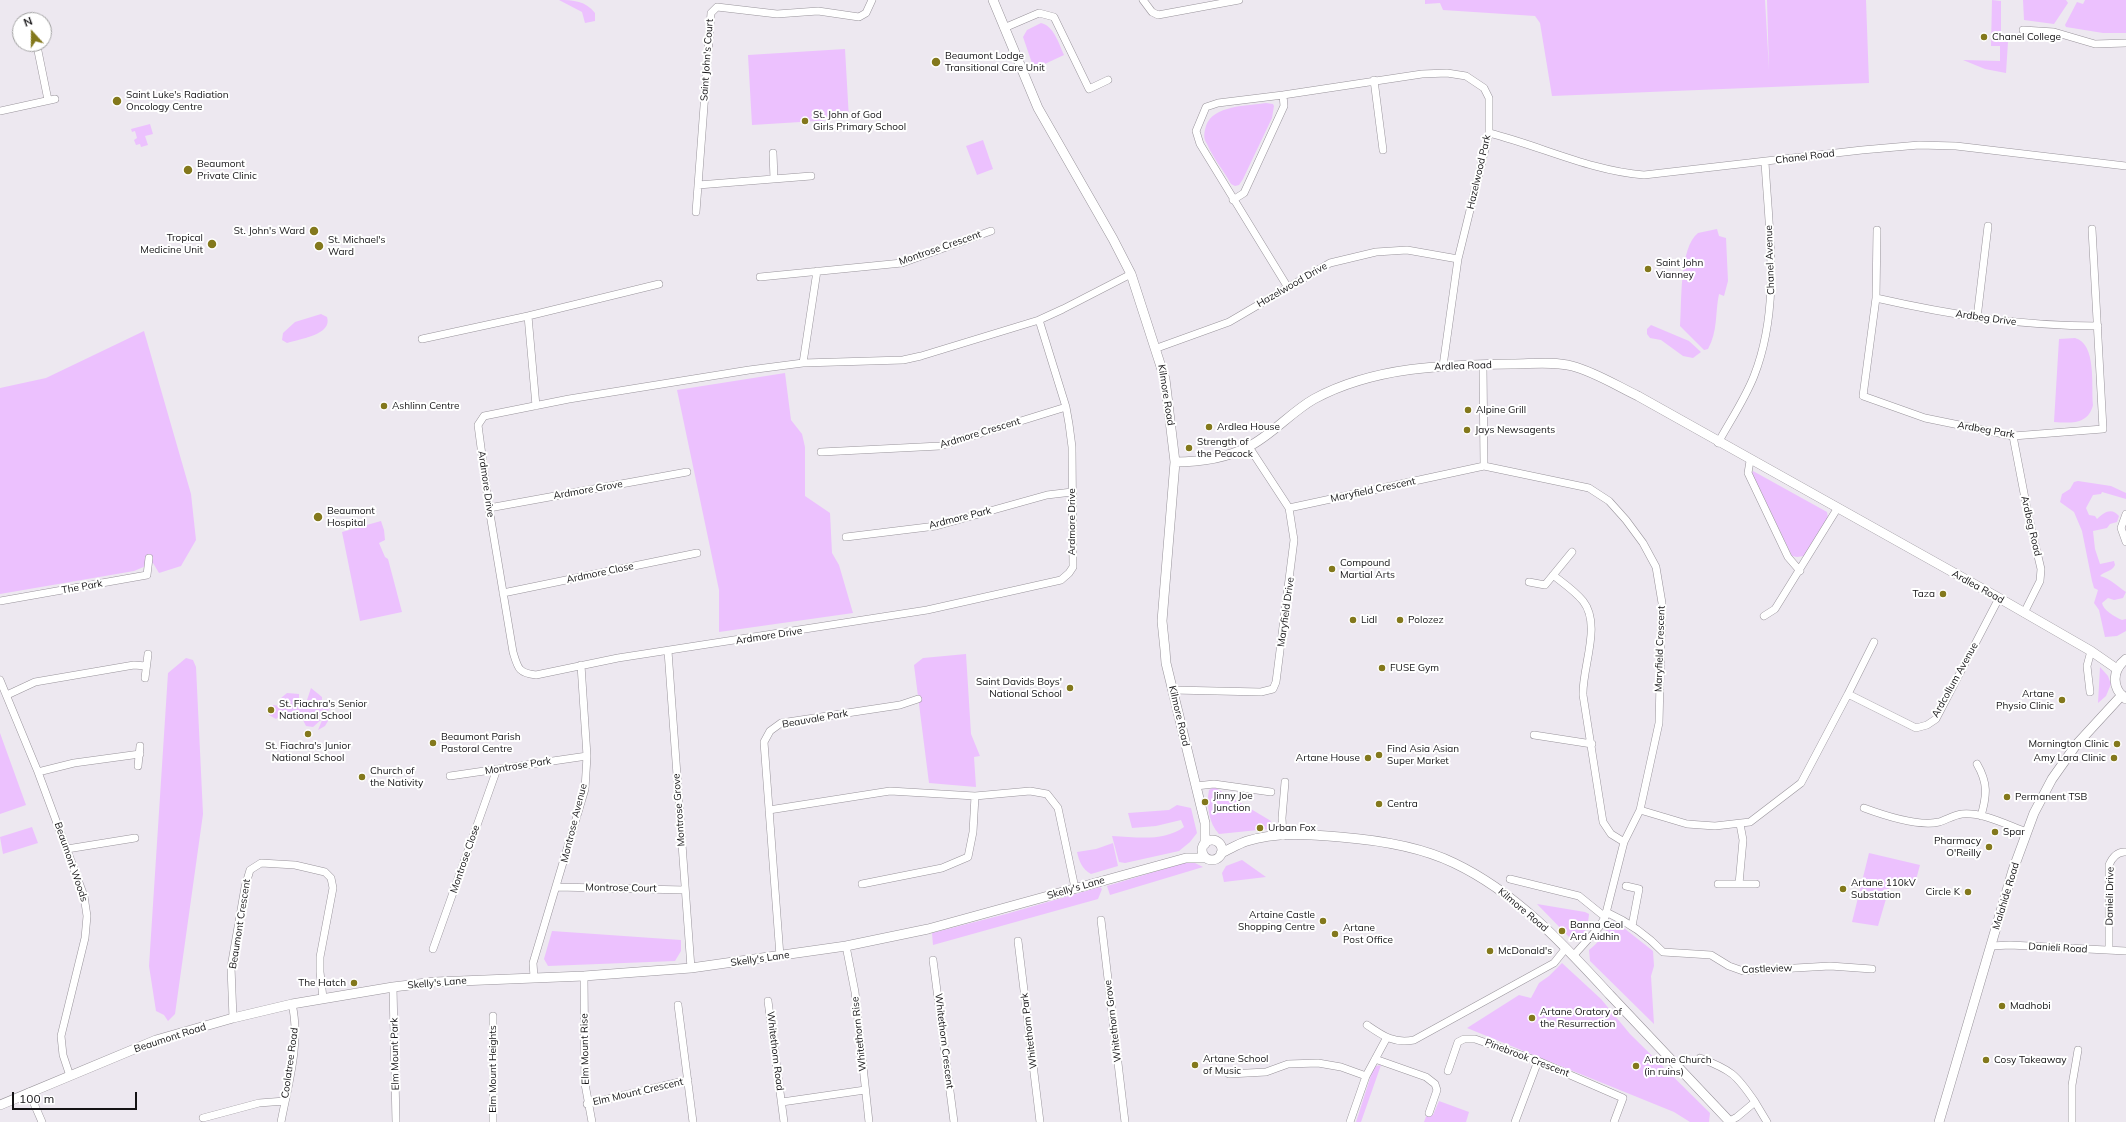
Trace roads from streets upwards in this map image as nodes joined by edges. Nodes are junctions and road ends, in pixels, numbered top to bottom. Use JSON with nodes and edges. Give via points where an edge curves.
{"nodes":[{"id":1,"x":872,"y":0,"type":"edge"},
{"id":2,"x":993,"y":0,"type":"edge"},
{"id":3,"x":1144,"y":0,"type":"edge"},
{"id":4,"x":1239,"y":0,"type":"edge"},
{"id":5,"x":1004,"y":28,"type":"junction"},
{"id":6,"x":2023,"y":30,"type":"dead end"},
{"id":7,"x":2126,"y":43,"type":"edge"},
{"id":8,"x":39,"y":52,"type":"edge"},
{"id":9,"x":1108,"y":80,"type":"dead end"},
{"id":10,"x":1374,"y":80,"type":"junction"},
{"id":11,"x":1283,"y":95,"type":"junction"},
{"id":12,"x":0,"y":111,"type":"edge"},
{"id":13,"x":1489,"y":134,"type":"junction"},
{"id":14,"x":1383,"y":150,"type":"dead end"},
{"id":15,"x":773,"y":153,"type":"dead end"},
{"id":16,"x":1765,"y":162,"type":"junction"},
{"id":17,"x":2126,"y":166,"type":"edge"},
{"id":18,"x":811,"y":176,"type":"dead end"},
{"id":19,"x":774,"y":179,"type":"junction"},
{"id":20,"x":698,"y":185,"type":"junction"},
{"id":21,"x":1233,"y":200,"type":"junction"},
{"id":22,"x":696,"y":212,"type":"dead end"},
{"id":23,"x":1988,"y":226,"type":"dead end"},
{"id":24,"x":2092,"y":229,"type":"dead end"},
{"id":25,"x":1877,"y":230,"type":"dead end"},
{"id":26,"x":991,"y":231,"type":"dead end"},
{"id":27,"x":1458,"y":259,"type":"junction"},
{"id":28,"x":817,"y":272,"type":"junction"},
{"id":29,"x":1131,"y":274,"type":"junction"},
{"id":30,"x":760,"y":277,"type":"dead end"},
{"id":31,"x":659,"y":284,"type":"dead end"},
{"id":32,"x":1288,"y":286,"type":"junction"},
{"id":33,"x":1876,"y":298,"type":"junction"},
{"id":34,"x":528,"y":316,"type":"junction"},
{"id":35,"x":1977,"y":318,"type":"junction"},
{"id":36,"x":1039,"y":320,"type":"junction"},
{"id":37,"x":2098,"y":326,"type":"junction"},
{"id":38,"x":422,"y":339,"type":"dead end"},
{"id":39,"x":1157,"y":348,"type":"junction"},
{"id":40,"x":803,"y":363,"type":"junction"},
{"id":41,"x":1483,"y":365,"type":"junction"},
{"id":42,"x":1442,"y":366,"type":"junction"},
{"id":43,"x":536,"y":406,"type":"junction"},
{"id":44,"x":1066,"y":407,"type":"junction"},
{"id":45,"x":2013,"y":436,"type":"junction"},
{"id":46,"x":1718,"y":443,"type":"junction"},
{"id":47,"x":1249,"y":447,"type":"junction"},
{"id":48,"x":821,"y":452,"type":"dead end"},
{"id":49,"x":1750,"y":460,"type":"junction"},
{"id":50,"x":1175,"y":462,"type":"junction"},
{"id":51,"x":1484,"y":466,"type":"junction"},
{"id":52,"x":687,"y":472,"type":"dead end"},
{"id":53,"x":1072,"y":492,"type":"junction"},
{"id":54,"x":489,"y":508,"type":"junction"},
{"id":55,"x":1289,"y":508,"type":"junction"},
{"id":56,"x":1837,"y":510,"type":"junction"},
{"id":57,"x":2126,"y":514,"type":"edge"},
{"id":58,"x":846,"y":537,"type":"dead end"},
{"id":59,"x":2126,"y":542,"type":"edge"},
{"id":60,"x":1572,"y":552,"type":"dead end"},
{"id":61,"x":697,"y":553,"type":"dead end"},
{"id":62,"x":149,"y":558,"type":"dead end"},
{"id":63,"x":1800,"y":571,"type":"junction"},
{"id":64,"x":1553,"y":574,"type":"junction"},
{"id":65,"x":1529,"y":582,"type":"dead end"},
{"id":66,"x":503,"y":593,"type":"junction"},
{"id":67,"x":1999,"y":598,"type":"junction"},
{"id":68,"x":0,"y":601,"type":"edge"},
{"id":69,"x":2024,"y":613,"type":"junction"},
{"id":70,"x":1764,"y":616,"type":"dead end"},
{"id":71,"x":1874,"y":642,"type":"dead end"},
{"id":72,"x":668,"y":651,"type":"junction"},
{"id":73,"x":2091,"y":652,"type":"junction"},
{"id":74,"x":148,"y":654,"type":"dead end"},
{"id":75,"x":2126,"y":659,"type":"edge"},
{"id":76,"x":581,"y":665,"type":"junction"},
{"id":77,"x":146,"y":666,"type":"junction"},
{"id":78,"x":2117,"y":669,"type":"junction"},
{"id":79,"x":145,"y":678,"type":"dead end"},
{"id":80,"x":0,"y":680,"type":"edge"},
{"id":81,"x":1173,"y":690,"type":"junction"},
{"id":82,"x":2090,"y":692,"type":"dead end"},
{"id":83,"x":1848,"y":694,"type":"junction"},
{"id":84,"x":6,"y":695,"type":"junction"},
{"id":85,"x":2124,"y":697,"type":"edge"},
{"id":86,"x":918,"y":699,"type":"dead end"},
{"id":87,"x":1534,"y":735,"type":"dead end"},
{"id":88,"x":1592,"y":744,"type":"junction"},
{"id":89,"x":140,"y":746,"type":"dead end"},
{"id":90,"x":140,"y":754,"type":"junction"},
{"id":91,"x":587,"y":756,"type":"junction"},
{"id":92,"x":1977,"y":764,"type":"dead end"},
{"id":93,"x":138,"y":766,"type":"dead end"},
{"id":94,"x":497,"y":769,"type":"junction"},
{"id":95,"x":38,"y":772,"type":"junction"},
{"id":96,"x":450,"y":776,"type":"dead end"},
{"id":97,"x":1285,"y":782,"type":"dead end"},
{"id":98,"x":1196,"y":786,"type":"junction"},
{"id":99,"x":1271,"y":792,"type":"dead end"},
{"id":100,"x":975,"y":796,"type":"junction"},
{"id":101,"x":1864,"y":808,"type":"dead end"},
{"id":102,"x":769,"y":810,"type":"junction"},
{"id":103,"x":1640,"y":810,"type":"junction"},
{"id":104,"x":1981,"y":816,"type":"junction"},
{"id":105,"x":1205,"y":823,"type":"junction"},
{"id":106,"x":1740,"y":824,"type":"junction"},
{"id":107,"x":2027,"y":832,"type":"junction"},
{"id":108,"x":1283,"y":836,"type":"junction"},
{"id":109,"x":135,"y":838,"type":"dead end"},
{"id":110,"x":1217,"y":842,"type":"junction"},
{"id":111,"x":1245,"y":842,"type":"junction"},
{"id":112,"x":1624,"y":842,"type":"junction"},
{"id":113,"x":1204,"y":845,"type":"junction"},
{"id":114,"x":68,"y":849,"type":"junction"},
{"id":115,"x":2126,"y":852,"type":"edge"},
{"id":116,"x":1221,"y":853,"type":"junction"},
{"id":117,"x":1186,"y":858,"type":"junction"},
{"id":118,"x":1205,"y":858,"type":"junction"},
{"id":119,"x":1510,"y":879,"type":"dead end"},
{"id":120,"x":862,"y":884,"type":"dead end"},
{"id":121,"x":1718,"y":884,"type":"dead end"},
{"id":122,"x":1739,"y":884,"type":"junction"},
{"id":123,"x":1756,"y":884,"type":"dead end"},
{"id":124,"x":1626,"y":886,"type":"dead end"},
{"id":125,"x":557,"y":887,"type":"junction"},
{"id":126,"x":1075,"y":888,"type":"junction"},
{"id":127,"x":685,"y":890,"type":"junction"},
{"id":128,"x":1605,"y":915,"type":"junction"},
{"id":129,"x":1101,"y":920,"type":"dead end"},
{"id":130,"x":1632,"y":926,"type":"junction"},
{"id":131,"x":1018,"y":940,"type":"dead end"},
{"id":132,"x":846,"y":946,"type":"junction"},
{"id":133,"x":1991,"y":946,"type":"junction"},
{"id":134,"x":1566,"y":948,"type":"junction"},
{"id":135,"x":433,"y":949,"type":"dead end"},
{"id":136,"x":2109,"y":950,"type":"junction"},
{"id":137,"x":2126,"y":951,"type":"edge"},
{"id":138,"x":1574,"y":955,"type":"junction"},
{"id":139,"x":780,"y":956,"type":"junction"},
{"id":140,"x":933,"y":960,"type":"dead end"},
{"id":141,"x":691,"y":968,"type":"junction"},
{"id":142,"x":1872,"y":969,"type":"dead end"},
{"id":143,"x":584,"y":976,"type":"junction"},
{"id":144,"x":534,"y":977,"type":"junction"},
{"id":145,"x":393,"y":987,"type":"junction"},
{"id":146,"x":323,"y":998,"type":"junction"},
{"id":147,"x":768,"y":1000,"type":"dead end"},
{"id":148,"x":292,"y":1004,"type":"junction"},
{"id":149,"x":678,"y":1005,"type":"dead end"},
{"id":150,"x":493,"y":1016,"type":"dead end"},
{"id":151,"x":233,"y":1018,"type":"junction"},
{"id":152,"x":1367,"y":1025,"type":"dead end"},
{"id":153,"x":1386,"y":1038,"type":"junction"},
{"id":154,"x":2078,"y":1050,"type":"dead end"},
{"id":155,"x":1700,"y":1058,"type":"dead end"},
{"id":156,"x":1375,"y":1059,"type":"junction"},
{"id":157,"x":1538,"y":1061,"type":"junction"},
{"id":158,"x":1448,"y":1071,"type":"dead end"},
{"id":159,"x":1229,"y":1074,"type":"dead end"},
{"id":160,"x":70,"y":1076,"type":"junction"},
{"id":161,"x":1366,"y":1076,"type":"junction"},
{"id":162,"x":688,"y":1080,"type":"junction"},
{"id":163,"x":865,"y":1090,"type":"junction"},
{"id":164,"x":30,"y":1092,"type":"junction"},
{"id":165,"x":285,"y":1101,"type":"junction"},
{"id":166,"x":782,"y":1102,"type":"junction"},
{"id":167,"x":1755,"y":1102,"type":"junction"},
{"id":168,"x":587,"y":1104,"type":"junction"},
{"id":169,"x":0,"y":1105,"type":"edge"},
{"id":170,"x":1429,"y":1113,"type":"dead end"},
{"id":171,"x":203,"y":1118,"type":"dead end"},
{"id":172,"x":42,"y":1122,"type":"edge"},
{"id":173,"x":281,"y":1122,"type":"edge"},
{"id":174,"x":396,"y":1122,"type":"edge"},
{"id":175,"x":493,"y":1122,"type":"edge"},
{"id":176,"x":592,"y":1122,"type":"edge"},
{"id":177,"x":693,"y":1122,"type":"edge"},
{"id":178,"x":784,"y":1122,"type":"edge"},
{"id":179,"x":869,"y":1122,"type":"edge"},
{"id":180,"x":954,"y":1122,"type":"edge"},
{"id":181,"x":1040,"y":1122,"type":"edge"},
{"id":182,"x":1125,"y":1122,"type":"edge"},
{"id":183,"x":1350,"y":1122,"type":"edge"},
{"id":184,"x":1515,"y":1122,"type":"edge"},
{"id":185,"x":1614,"y":1122,"type":"edge"},
{"id":186,"x":1729,"y":1122,"type":"edge"},
{"id":187,"x":1767,"y":1122,"type":"edge"},
{"id":188,"x":1939,"y":1122,"type":"edge"},
{"id":189,"x":2072,"y":1122,"type":"edge"}],
"edges":[{"from":1,"to":20,"type":"street","name":"Saint John's Court","via":[[866,12],[859,17],[818,11],[778,14],[717,7],[711,14]]},
{"from":2,"to":5,"type":"street","name":"Kilmore Road"},
{"from":3,"to":4,"type":"street","via":[[1152,12],[1158,14]]},
{"from":5,"to":9,"type":"street","via":[[1039,13],[1054,17],[1089,89]]},
{"from":5,"to":29,"type":"street","name":"Kilmore Road","via":[[1038,108]]},
{"from":6,"to":7,"type":"street","via":[[2054,32],[2095,44]]},
{"from":8,"to":12,"type":"street","via":[[52,99]]},
{"from":10,"to":11,"type":"street","name":"Hazelwood Park"},
{"from":10,"to":13,"type":"street","name":"Hazelwood Park","via":[[1422,74],[1447,73],[1466,76],[1484,88],[1489,98]]},
{"from":10,"to":14,"type":"street"},
{"from":11,"to":21,"type":"street","via":[[1284,106],[1244,192]]},
{"from":11,"to":21,"type":"street","name":"Hazelwood Park","via":[[1218,103],[1206,107],[1201,117],[1196,131],[1200,144]]},
{"from":13,"to":16,"type":"street","name":"Chanel Road","via":[[1627,174],[1662,175]]},
{"from":13,"to":27,"type":"street","name":"Hazelwood Park"},
{"from":15,"to":19,"type":"street"},
{"from":16,"to":17,"type":"street","name":"Chanel Road","via":[[1919,145],[1956,146]]},
{"from":16,"to":46,"type":"street","name":"Chanel Avenue","via":[[1772,277],[1770,314],[1754,377]]},
{"from":18,"to":19,"type":"street"},
{"from":19,"to":20,"type":"street"},
{"from":20,"to":22,"type":"street","name":"Saint John's Court"},
{"from":21,"to":32,"type":"street","name":"Hazelwood Park"},
{"from":23,"to":35,"type":"street"},
{"from":24,"to":37,"type":"street","name":"Ardbeg Park"},
{"from":25,"to":33,"type":"street","name":"Ardbeg Park"},
{"from":26,"to":28,"type":"street","name":"Montrose Crescent","via":[[902,263]]},
{"from":27,"to":32,"type":"street","name":"Hazelwood Drive","via":[[1407,250],[1376,252],[1330,263]]},
{"from":27,"to":42,"type":"street","name":"Hazelwood Park"},
{"from":28,"to":30,"type":"street","name":"Montrose Crescent"},
{"from":28,"to":40,"type":"street"},
{"from":29,"to":36,"type":"street","name":"Ardmore Drive"},
{"from":29,"to":39,"type":"street","name":"Kilmore Road"},
{"from":31,"to":34,"type":"street"},
{"from":32,"to":39,"type":"street","name":"Hazelwood Drive","via":[[1230,322]]},
{"from":33,"to":35,"type":"street","name":"Ardbeg Drive"},
{"from":33,"to":45,"type":"street","name":"Ardbeg Park","via":[[1863,396],[1925,418]]},
{"from":34,"to":38,"type":"street"},
{"from":34,"to":43,"type":"street"},
{"from":35,"to":37,"type":"street","name":"Ardbeg Drive","via":[[2047,326]]},
{"from":36,"to":40,"type":"street","name":"Ardmore Drive","via":[[903,360]]},
{"from":36,"to":44,"type":"street","name":"Ardmore Drive"},
{"from":37,"to":45,"type":"street","name":"Ardbeg Park","via":[[2103,429]]},
{"from":39,"to":50,"type":"street","name":"Kilmore Road","via":[[1165,379]]},
{"from":40,"to":43,"type":"street","name":"Ardmore Drive"},
{"from":41,"to":42,"type":"street","name":"Ardlea Road"},
{"from":41,"to":46,"type":"street","name":"Ardlea Road","via":[[1553,363],[1582,369],[1638,396]]},
{"from":41,"to":51,"type":"street"},
{"from":42,"to":47,"type":"street","name":"Ardlea Road","via":[[1398,370],[1349,384],[1314,399]]},
{"from":43,"to":54,"type":"street","name":"Ardmore Drive","via":[[484,416],[478,425]]},
{"from":44,"to":48,"type":"street","name":"Ardmore Crescent","via":[[940,446]]},
{"from":44,"to":53,"type":"street","name":"Ardmore Drive","via":[[1072,447]]},
{"from":45,"to":69,"type":"street","name":"Ardbeg Road","via":[[2041,569],[2040,581]]},
{"from":46,"to":49,"type":"street","name":"Ardlea Road"},
{"from":47,"to":50,"type":"street","name":"Ardlea Road","via":[[1210,459]]},
{"from":47,"to":55,"type":"street","name":"Maryfield Drive"},
{"from":49,"to":56,"type":"street","name":"Ardlea Road"},
{"from":49,"to":63,"type":"street","via":[[1748,473],[1788,557]]},
{"from":50,"to":81,"type":"street","name":"Kilmore Road","via":[[1162,621],[1166,663]]},
{"from":51,"to":55,"type":"street","name":"Maryfield Crescent"},
{"from":51,"to":103,"type":"street","name":"Maryfield Crescent","via":[[1589,488],[1609,501],[1626,520],[1656,566],[1662,603],[1658,723]]},
{"from":52,"to":54,"type":"street","name":"Ardmore Grove"},
{"from":53,"to":58,"type":"street","name":"Ardmore Park","via":[[1047,495],[936,526]]},
{"from":53,"to":72,"type":"street","name":"Ardmore Drive","via":[[1073,567],[1061,580],[927,610]]},
{"from":54,"to":66,"type":"street","name":"Ardmore Drive"},
{"from":55,"to":81,"type":"street","name":"Maryfield Drive","via":[[1294,540],[1275,686],[1261,692]]},
{"from":56,"to":63,"type":"street"},
{"from":56,"to":67,"type":"street","name":"Ardlea Road"},
{"from":57,"to":59,"type":"street","via":[[2121,528]]},
{"from":60,"to":64,"type":"street"},
{"from":61,"to":66,"type":"street","name":"Ardmore Close"},
{"from":62,"to":68,"type":"street","name":"The Park","via":[[147,575]]},
{"from":63,"to":70,"type":"street","via":[[1775,609]]},
{"from":64,"to":65,"type":"street","via":[[1545,584]]},
{"from":64,"to":88,"type":"street","via":[[1582,600],[1592,623],[1583,685]]},
{"from":66,"to":76,"type":"street","name":"Ardmore Drive","via":[[513,652],[519,670],[536,675]]},
{"from":67,"to":69,"type":"street","name":"Ardlea Road"},
{"from":67,"to":83,"type":"street","name":"Ardcollum Avenue","via":[[1936,719],[1927,725],[1916,728]]},
{"from":69,"to":73,"type":"street","name":"Ardlea Road"},
{"from":71,"to":83,"type":"street"},
{"from":72,"to":76,"type":"street","name":"Ardmore Drive"},
{"from":72,"to":127,"type":"street","name":"Montrose Grove"},
{"from":73,"to":78,"type":"street","name":"Ardlea Road"},
{"from":73,"to":82,"type":"street","via":[[2086,666]]},
{"from":74,"to":77,"type":"street"},
{"from":75,"to":78,"type":"street"},
{"from":76,"to":91,"type":"street","name":"Montrose Avenue"},
{"from":77,"to":79,"type":"street"},
{"from":77,"to":84,"type":"street","via":[[134,665],[35,682]]},
{"from":78,"to":85,"type":"street","via":[[2115,684]]},
{"from":80,"to":84,"type":"street","name":"Beaumont Woods"},
{"from":81,"to":98,"type":"street","name":"Kilmore Road"},
{"from":83,"to":106,"type":"street","via":[[1800,783],[1750,822]]},
{"from":84,"to":95,"type":"street","name":"Beaumont Woods"},
{"from":85,"to":107,"type":"street","name":"Malahide Road","via":[[2076,745],[2052,780]]},
{"from":86,"to":102,"type":"street","name":"Beauvale Park","via":[[900,705],[781,723],[770,731],[764,742]]},
{"from":87,"to":88,"type":"street"},
{"from":88,"to":112,"type":"street","via":[[1603,822],[1610,834]]},
{"from":89,"to":90,"type":"street"},
{"from":90,"to":93,"type":"street"},
{"from":90,"to":95,"type":"street","via":[[74,763]]},
{"from":91,"to":94,"type":"street","name":"Montrose Park"},
{"from":91,"to":125,"type":"street","name":"Montrose Avenue","via":[[585,789]]},
{"from":92,"to":104,"type":"street","via":[[1985,778],[1985,803]]},
{"from":94,"to":96,"type":"street","name":"Montrose Park"},
{"from":94,"to":135,"type":"street","name":"Montrose Close"},
{"from":95,"to":114,"type":"street","name":"Beaumont Woods"},
{"from":97,"to":108,"type":"street"},
{"from":98,"to":99,"type":"street","via":[[1214,784]]},
{"from":98,"to":105,"type":"street","name":"Kilmore Road"},
{"from":100,"to":102,"type":"street","via":[[890,791]]},
{"from":100,"to":120,"type":"street","via":[[973,832],[968,856],[942,868]]},
{"from":100,"to":126,"type":"street","via":[[1030,791],[1047,794],[1058,808]]},
{"from":101,"to":104,"type":"street","via":[[1927,824],[1962,814]]},
{"from":102,"to":139,"type":"street","name":"Beauvale Park"},
{"from":103,"to":106,"type":"street","via":[[1687,824]]},
{"from":103,"to":112,"type":"street","name":"Maryfield Crescent"},
{"from":104,"to":107,"type":"street"},
{"from":105,"to":110,"type":"street","name":"Kilmore Road"},
{"from":105,"to":113,"type":"street","name":"Kilmore Road"},
{"from":106,"to":122,"type":"street","via":[[1742,840]]},
{"from":107,"to":133,"type":"street","name":"Malahide Road"},
{"from":108,"to":111,"type":"street","name":"Kilmore Road"},
{"from":108,"to":134,"type":"street","name":"Kilmore Road","via":[[1366,840],[1408,847],[1441,858],[1479,877],[1506,895]]},
{"from":109,"to":114,"type":"street"},
{"from":110,"to":111,"type":"street","name":"Kilmore Road"},
{"from":110,"to":113,"type":"street","via":[[1211,840]]},
{"from":110,"to":116,"type":"street","via":[[1222,848]]},
{"from":111,"to":116,"type":"street","name":"Kilmore Road"},
{"from":112,"to":128,"type":"street","name":"Maryfield Crescent"},
{"from":113,"to":117,"type":"street","name":"Skelly's Lane"},
{"from":113,"to":118,"type":"street","via":[[1202,851]]},
{"from":114,"to":160,"type":"street","name":"Beaumont Woods","via":[[84,896],[87,916],[85,938],[61,1036],[63,1055]]},
{"from":115,"to":136,"type":"street","name":"Danieli Drive","via":[[2113,857],[2109,865]]},
{"from":116,"to":118,"type":"street","via":[[1215,860]]},
{"from":117,"to":118,"type":"street","name":"Skelly's Lane"},
{"from":117,"to":126,"type":"street","name":"Skelly's Lane"},
{"from":119,"to":128,"type":"street","name":"Castleview","via":[[1579,896]]},
{"from":121,"to":122,"type":"street"},
{"from":122,"to":123,"type":"street"},
{"from":124,"to":130,"type":"street","via":[[1639,890]]},
{"from":125,"to":127,"type":"street","name":"Montrose Court"},
{"from":125,"to":144,"type":"street","name":"Montrose Avenue","via":[[533,963]]},
{"from":126,"to":132,"type":"street","name":"Skelly's Lane","via":[[928,929]]},
{"from":127,"to":141,"type":"street","name":"Montrose Grove"},
{"from":128,"to":130,"type":"street","name":"Castleview"},
{"from":128,"to":138,"type":"street","name":"Maryfield Crescent","via":[[1600,926]]},
{"from":129,"to":182,"type":"street","name":"Whitethorn Grove"},
{"from":130,"to":142,"type":"street","name":"Castleview","via":[[1652,940],[1663,952],[1711,955],[1743,971],[1830,966]]},
{"from":131,"to":181,"type":"street","name":"Whitethorn Park"},
{"from":132,"to":139,"type":"street","name":"Skelly's Lane"},
{"from":132,"to":163,"type":"street","name":"Whitethorn Rise","via":[[855,992]]},
{"from":133,"to":136,"type":"street","name":"Danieli Road"},
{"from":133,"to":188,"type":"street","name":"Malahide Road"},
{"from":134,"to":138,"type":"street","name":"Kilmore Road"},
{"from":134,"to":153,"type":"street","via":[[1554,963],[1434,1030],[1404,1042]]},
{"from":136,"to":137,"type":"street","name":"Danieli Road"},
{"from":138,"to":186,"type":"street","name":"Kilmore Road"},
{"from":139,"to":141,"type":"street","name":"Skelly's Lane"},
{"from":140,"to":180,"type":"street","name":"Whitethorn Crescent"},
{"from":141,"to":143,"type":"street","name":"Skelly's Lane"},
{"from":143,"to":144,"type":"street","name":"Skelly's Lane"},
{"from":143,"to":168,"type":"street","name":"Elm Mount Rise"},
{"from":144,"to":145,"type":"street","name":"Skelly's Lane"},
{"from":145,"to":146,"type":"street","name":"Skelly's Lane"},
{"from":145,"to":174,"type":"street","name":"Elm Mount Park"},
{"from":146,"to":148,"type":"street","name":"Beaumont Road"},
{"from":146,"to":151,"type":"street","name":"Beaumont Crescent","via":[[320,956],[333,888],[331,878],[325,872],[262,863],[250,870],[244,894],[231,966]]},
{"from":147,"to":166,"type":"street","name":"Whitethorn Road"},
{"from":148,"to":151,"type":"street","name":"Beaumont Road"},
{"from":148,"to":165,"type":"street","name":"Coolatree Road","via":[[296,1021]]},
{"from":149,"to":162,"type":"street","name":"Elm Mount Crescent"},
{"from":150,"to":175,"type":"street","name":"Elm Mount Heights"},
{"from":151,"to":160,"type":"street","name":"Beaumont Road","via":[[156,1040]]},
{"from":152,"to":153,"type":"street"},
{"from":153,"to":156,"type":"street"},
{"from":154,"to":189,"type":"street","via":[[2072,1085]]},
{"from":155,"to":167,"type":"street","via":[[1723,1067],[1738,1077]]},
{"from":156,"to":161,"type":"street"},
{"from":156,"to":170,"type":"street","via":[[1432,1080],[1437,1090]]},
{"from":157,"to":158,"type":"street","name":"Pinebrook Crescent","via":[[1467,1038],[1456,1045]]},
{"from":157,"to":184,"type":"street"},
{"from":157,"to":185,"type":"street","name":"Pinebrook Crescent","via":[[1624,1098]]},
{"from":159,"to":161,"type":"street","via":[[1266,1072],[1288,1064],[1318,1063],[1341,1067]]},
{"from":160,"to":164,"type":"street","name":"Beaumont Road"},
{"from":161,"to":183,"type":"street"},
{"from":162,"to":168,"type":"street","name":"Elm Mount Crescent"},
{"from":162,"to":177,"type":"street","name":"Elm Mount Crescent"},
{"from":163,"to":166,"type":"street","name":"Whitethorn Road"},
{"from":163,"to":179,"type":"street","name":"Whitethorn Rise"},
{"from":164,"to":169,"type":"street","name":"Beaumont Road"},
{"from":164,"to":172,"type":"street"},
{"from":165,"to":171,"type":"street","via":[[259,1103]]},
{"from":165,"to":173,"type":"street","name":"Coolatree Road"},
{"from":166,"to":178,"type":"street","name":"Whitethorn Road"},
{"from":167,"to":186,"type":"street"},
{"from":167,"to":187,"type":"street"},
{"from":168,"to":176,"type":"street","name":"Elm Mount Rise"}]}
